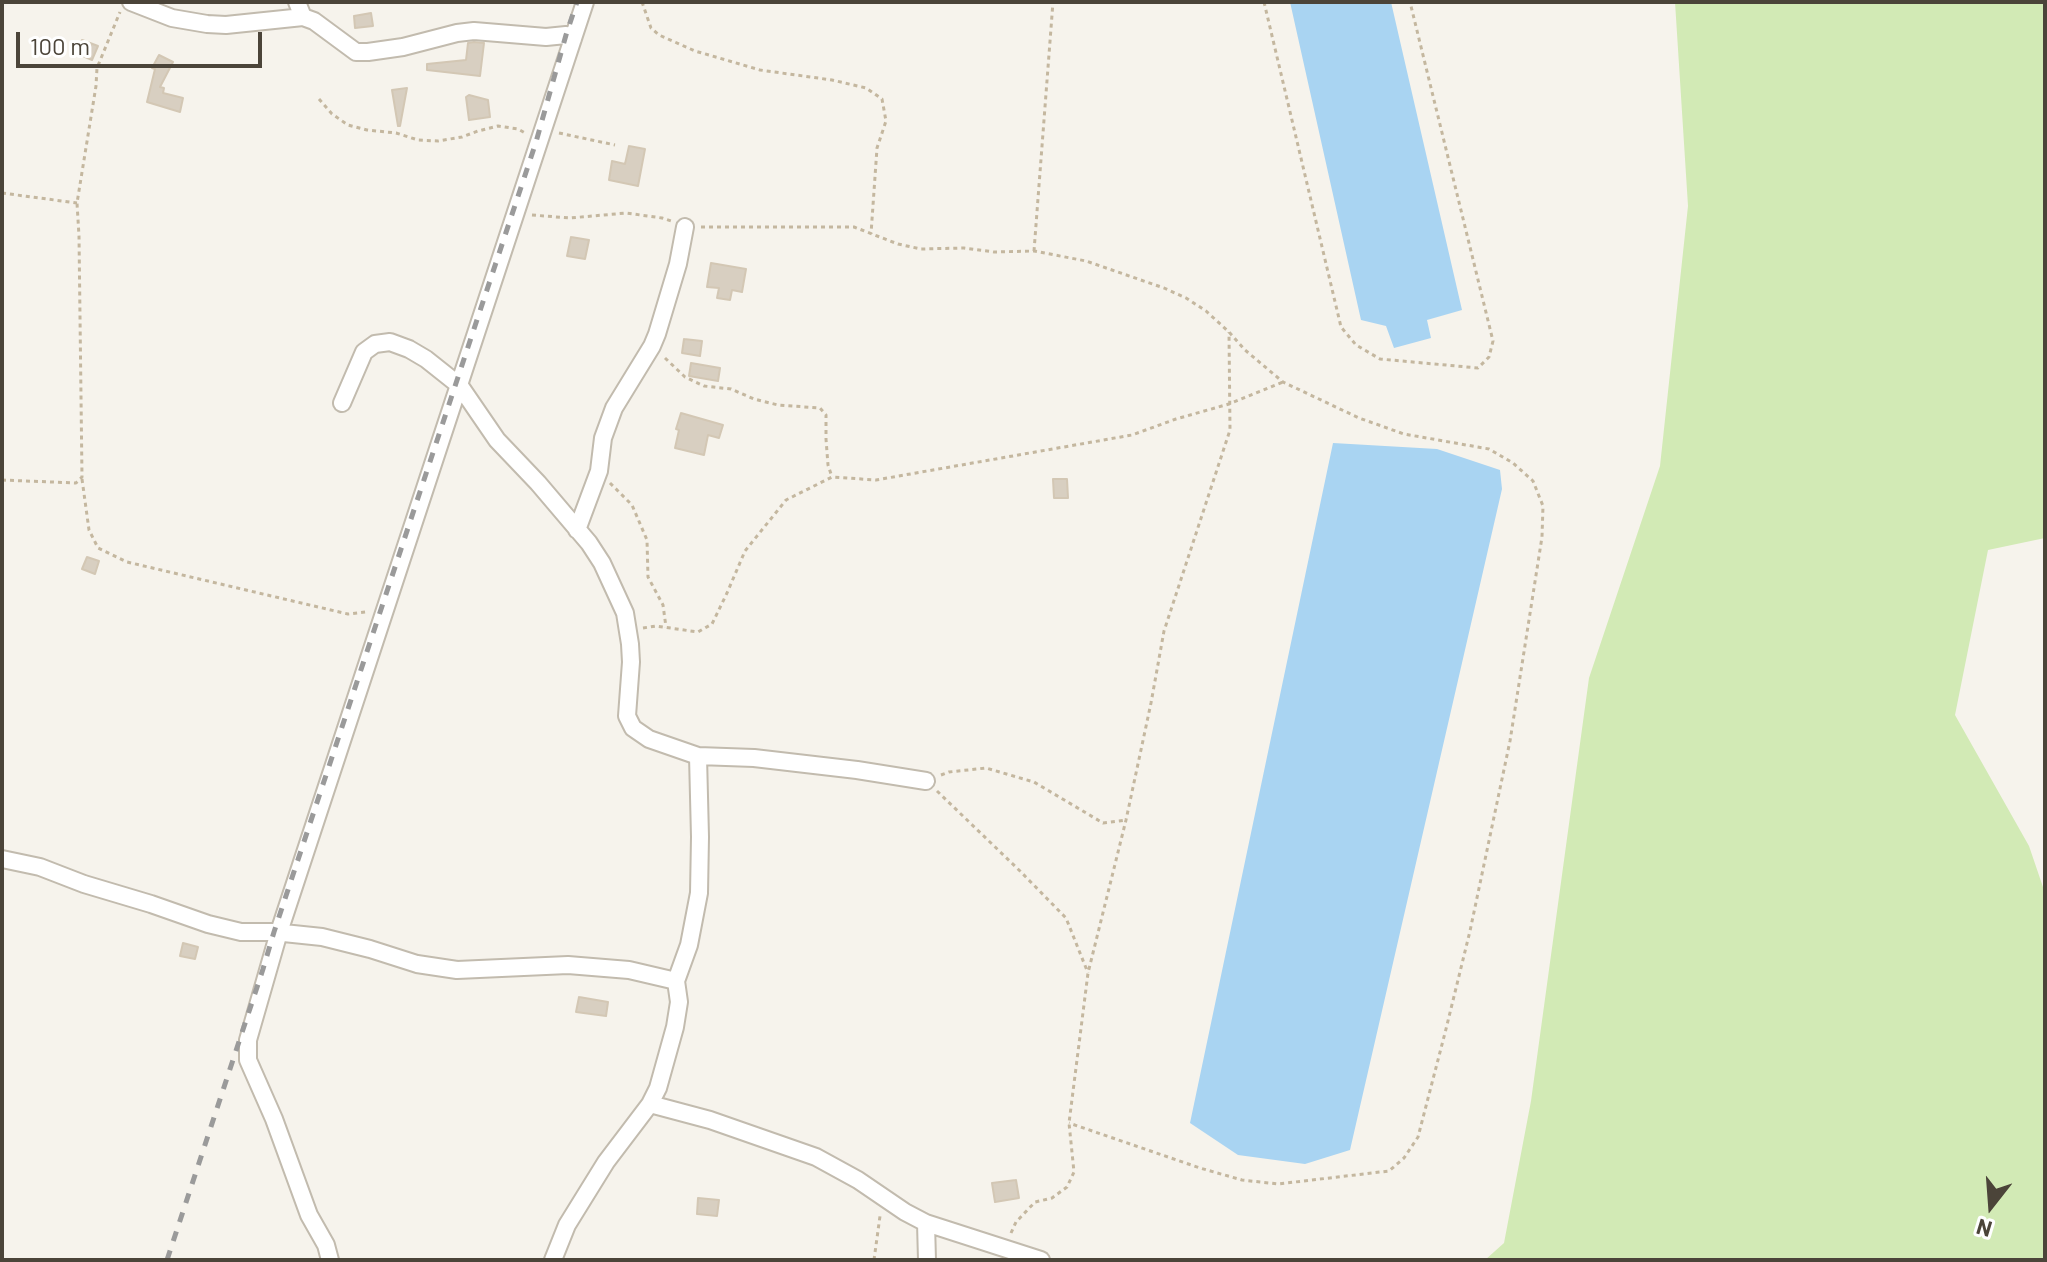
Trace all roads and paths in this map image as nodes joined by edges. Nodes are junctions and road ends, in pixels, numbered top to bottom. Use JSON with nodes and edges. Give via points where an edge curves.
{"nodes":[{"id":1,"x":585,"y":2,"type":"edge"},
{"id":2,"x":642,"y":2,"type":"edge"},
{"id":3,"x":1053,"y":2,"type":"edge"},
{"id":4,"x":1264,"y":2,"type":"edge"},
{"id":5,"x":1410,"y":2,"type":"edge"},
{"id":6,"x":126,"y":6,"type":"edge"},
{"id":7,"x":300,"y":10,"type":"edge"},
{"id":8,"x":573,"y":39,"type":"junction"},
{"id":9,"x":319,"y":99,"type":"dead end"},
{"id":10,"x":541,"y":136,"type":"junction"},
{"id":11,"x":615,"y":145,"type":"dead end"},
{"id":12,"x":2,"y":193,"type":"edge"},
{"id":13,"x":77,"y":203,"type":"junction"},
{"id":14,"x":685,"y":227,"type":"dead end"},
{"id":15,"x":1034,"y":251,"type":"junction"},
{"id":16,"x":1229,"y":332,"type":"junction"},
{"id":17,"x":652,"y":346,"type":"junction"},
{"id":18,"x":1283,"y":382,"type":"junction"},
{"id":19,"x":460,"y":386,"type":"junction"},
{"id":20,"x":342,"y":403,"type":"dead end"},
{"id":21,"x":1229,"y":404,"type":"junction"},
{"id":22,"x":599,"y":471,"type":"junction"},
{"id":23,"x":82,"y":477,"type":"junction"},
{"id":24,"x":832,"y":477,"type":"junction"},
{"id":25,"x":2,"y":480,"type":"edge"},
{"id":26,"x":577,"y":530,"type":"junction"},
{"id":27,"x":385,"y":613,"type":"junction"},
{"id":28,"x":666,"y":627,"type":"junction"},
{"id":29,"x":627,"y":630,"type":"junction"},
{"id":30,"x":698,"y":756,"type":"junction"},
{"id":31,"x":926,"y":781,"type":"junction"},
{"id":32,"x":1126,"y":820,"type":"junction"},
{"id":33,"x":2,"y":859,"type":"edge"},
{"id":34,"x":279,"y":932,"type":"junction"},
{"id":35,"x":1088,"y":973,"type":"junction"},
{"id":36,"x":676,"y":981,"type":"junction"},
{"id":37,"x":650,"y":1104,"type":"junction"},
{"id":38,"x":1069,"y":1123,"type":"junction"},
{"id":39,"x":882,"y":1196,"type":"junction"},
{"id":40,"x":926,"y":1223,"type":"junction"},
{"id":41,"x":1003,"y":1247,"type":"junction"},
{"id":42,"x":330,"y":1260,"type":"edge"},
{"id":43,"x":553,"y":1260,"type":"edge"},
{"id":44,"x":874,"y":1260,"type":"edge"},
{"id":45,"x":927,"y":1260,"type":"edge"},
{"id":46,"x":1041,"y":1260,"type":"edge"}],
"edges":[{"from":1,"to":8,"type":"street"},
{"from":2,"to":15,"type":"path","via":[[651,28],[695,51],[760,70],[866,88],[882,99],[886,121],[877,148],[871,234],[921,249]]},
{"from":3,"to":15,"type":"path"},
{"from":4,"to":5,"type":"path","via":[[1341,327],[1356,345],[1380,359],[1478,368],[1489,357],[1493,341]]},
{"from":6,"to":7,"type":"street","via":[[226,25]]},
{"from":6,"to":13,"type":"path","via":[[97,68]]},
{"from":7,"to":8,"type":"street","via":[[356,52],[474,31]]},
{"from":8,"to":10,"type":"street"},
{"from":9,"to":10,"type":"path","via":[[348,125],[418,140],[462,137],[498,126]]},
{"from":10,"to":11,"type":"path"},
{"from":10,"to":19,"type":"street"},
{"from":12,"to":13,"type":"path"},
{"from":13,"to":23,"type":"path"},
{"from":14,"to":17,"type":"street"},
{"from":15,"to":16,"type":"path","via":[[1086,261],[1164,288],[1206,311]]},
{"from":16,"to":18,"type":"path"},
{"from":16,"to":21,"type":"path"},
{"from":17,"to":22,"type":"street","via":[[614,408]]},
{"from":17,"to":24,"type":"path","via":[[685,377],[704,386],[778,405],[820,408],[826,415]]},
{"from":18,"to":21,"type":"path"},
{"from":18,"to":38,"type":"path","via":[[1404,434],[1489,449],[1533,481],[1543,506],[1510,741],[1470,931],[1418,1137],[1389,1171],[1278,1184],[1200,1168]]},
{"from":19,"to":20,"type":"street","via":[[409,349],[390,342],[375,344],[364,352]]},
{"from":19,"to":26,"type":"street","via":[[497,440]]},
{"from":19,"to":27,"type":"street"},
{"from":21,"to":24,"type":"path","via":[[1132,435],[876,480]]},
{"from":21,"to":32,"type":"path","via":[[1230,430],[1164,631]]},
{"from":22,"to":26,"type":"street"},
{"from":22,"to":28,"type":"path","via":[[632,505],[647,540],[648,577],[663,605]]},
{"from":23,"to":25,"type":"path","via":[[76,483]]},
{"from":23,"to":27,"type":"path","via":[[89,530],[98,548],[127,562],[348,614]]},
{"from":24,"to":28,"type":"path","via":[[786,500],[745,551],[712,624],[698,632]]},
{"from":26,"to":29,"type":"street","via":[[602,563],[625,613]]},
{"from":27,"to":34,"type":"street"},
{"from":28,"to":29,"type":"path"},
{"from":29,"to":30,"type":"street","via":[[627,716],[633,728]]},
{"from":30,"to":31,"type":"street","via":[[754,758]]},
{"from":30,"to":36,"type":"street","via":[[699,893]]},
{"from":31,"to":32,"type":"path","via":[[986,768],[1034,782],[1103,823]]},
{"from":31,"to":35,"type":"path","via":[[1066,918]]},
{"from":32,"to":35,"type":"path"},
{"from":33,"to":34,"type":"street","via":[[208,924],[241,932]]},
{"from":34,"to":36,"type":"street","via":[[322,937],[457,970],[568,965]]},
{"from":34,"to":42,"type":"street","via":[[248,1040],[248,1060]]},
{"from":35,"to":38,"type":"path"},
{"from":36,"to":37,"type":"street","via":[[675,1027]]},
{"from":37,"to":39,"type":"street","via":[[816,1157]]},
{"from":37,"to":43,"type":"street","via":[[606,1162],[567,1225]]},
{"from":38,"to":41,"type":"path","via":[[1074,1172],[1067,1187],[1035,1202]]},
{"from":39,"to":40,"type":"street"},
{"from":39,"to":44,"type":"path"},
{"from":40,"to":41,"type":"street"},
{"from":40,"to":45,"type":"street"},
{"from":41,"to":46,"type":"street"}]}
